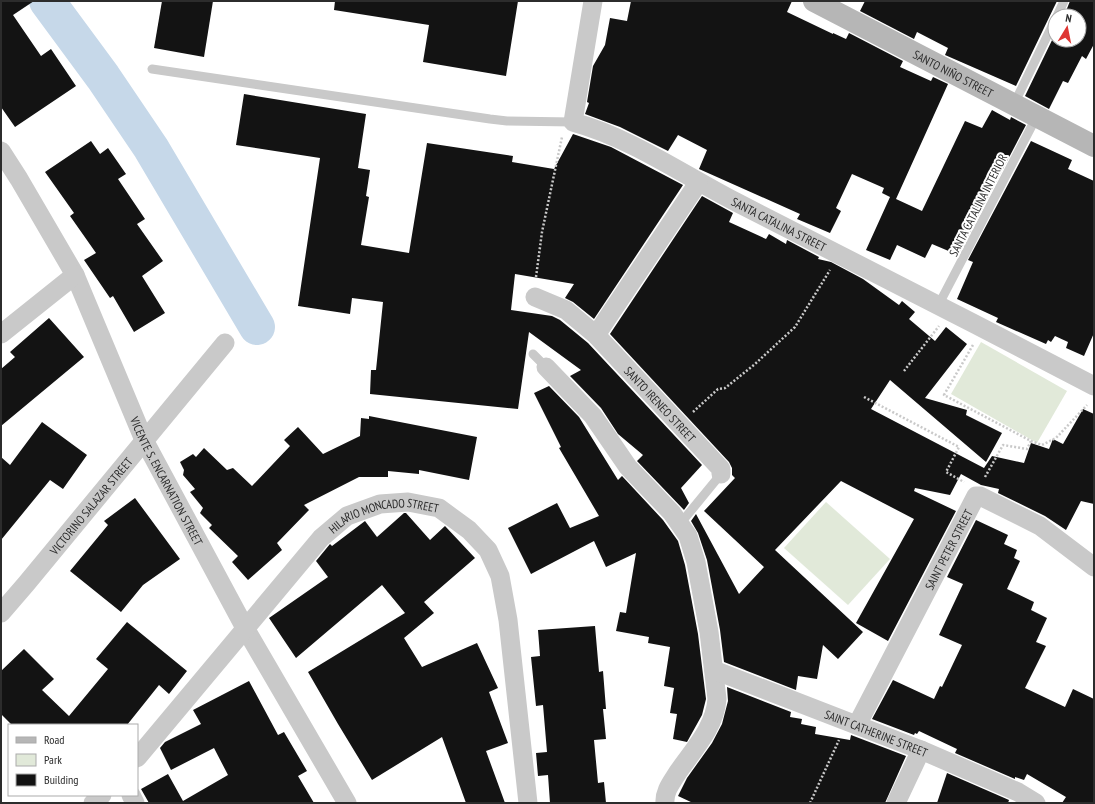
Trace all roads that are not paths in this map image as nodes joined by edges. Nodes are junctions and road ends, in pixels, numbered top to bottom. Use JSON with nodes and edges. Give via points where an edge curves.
{"nodes":[{"id":1,"x":593,"y":1,"type":"edge"},
{"id":2,"x":814,"y":1,"type":"edge"},
{"id":3,"x":1047,"y":36,"type":"edge"},
{"id":4,"x":152,"y":69,"type":"dead end"},
{"id":5,"x":1014,"y":104,"type":"junction"},
{"id":6,"x":1037,"y":116,"type":"junction"},
{"id":7,"x":573,"y":122,"type":"junction"},
{"id":8,"x":1094,"y":146,"type":"edge"},
{"id":9,"x":1,"y":152,"type":"edge"},
{"id":10,"x":698,"y":182,"type":"junction"},
{"id":11,"x":75,"y":275,"type":"junction"},
{"id":12,"x":535,"y":297,"type":"road end"},
{"id":13,"x":946,"y":308,"type":"junction"},
{"id":14,"x":1,"y":334,"type":"edge"},
{"id":15,"x":596,"y":335,"type":"junction"},
{"id":16,"x":225,"y":343,"type":"dead end"},
{"id":17,"x":533,"y":354,"type":"dead end"},
{"id":18,"x":546,"y":367,"type":"joint"},
{"id":19,"x":1094,"y":386,"type":"edge"},
{"id":20,"x":144,"y":440,"type":"junction"},
{"id":21,"x":721,"y":474,"type":"joint"},
{"id":22,"x":680,"y":524,"type":"junction"},
{"id":23,"x":1094,"y":567,"type":"edge"},
{"id":24,"x":1,"y":613,"type":"edge"},
{"id":25,"x":245,"y":628,"type":"junction"},
{"id":26,"x":714,"y":670,"type":"junction"},
{"id":27,"x":852,"y":723,"type":"junction"},
{"id":28,"x":921,"y":750,"type":"junction"},
{"id":29,"x":138,"y":757,"type":"edge"},
{"id":30,"x":101,"y":796,"type":"edge"},
{"id":31,"x":93,"y":803,"type":"edge"},
{"id":32,"x":347,"y":803,"type":"edge"},
{"id":33,"x":528,"y":803,"type":"edge"},
{"id":34,"x":665,"y":803,"type":"edge"},
{"id":35,"x":896,"y":803,"type":"edge"},
{"id":36,"x":1036,"y":803,"type":"edge"}],
"edges":[{"from":1,"to":7,"type":"street"},
{"from":2,"to":5,"type":"main road","name":"SANTO NIÑO STREET","via":[[841,11]]},
{"from":3,"to":5,"type":"lane"},
{"from":4,"to":7,"type":"lane","via":[[490,119]]},
{"from":5,"to":6,"type":"main road","name":"SANTO NIÑO STREET"},
{"from":6,"to":8,"type":"main road","name":"SANTO NIÑO STREET"},
{"from":6,"to":13,"type":"lane","name":"SANTA CATALINA INTERIOR"},
{"from":7,"to":10,"type":"street","name":"SANTA CATALINA STREET","via":[[615,137]]},
{"from":9,"to":11,"type":"street","name":"VICENTE S. ENCARNATION STREET"},
{"from":10,"to":13,"type":"street","name":"SANTA CATALINA STREET"},
{"from":10,"to":15,"type":"street"},
{"from":11,"to":14,"type":"street"},
{"from":11,"to":20,"type":"street","name":"VICENTE S. ENCARNATION STREET"},
{"from":12,"to":15,"type":"street","name":"SANTO IRENEO STREET","via":[[566,310]]},
{"from":13,"to":19,"type":"street","name":"SANTA CATALINA STREET"},
{"from":15,"to":21,"type":"street","name":"SANTO IRENEO STREET","via":[[721,469]]},
{"from":16,"to":20,"type":"street","name":"VICTORINO SALAZAR STREET"},
{"from":17,"to":18,"type":"lane"},
{"from":18,"to":22,"type":"street","via":[[593,416],[628,467]]},
{"from":20,"to":24,"type":"street","name":"VICTORINO SALAZAR STREET"},
{"from":20,"to":25,"type":"street","name":"VICENTE S. ENCARNATION STREET"},
{"from":21,"to":22,"type":"lane"},
{"from":22,"to":26,"type":"street","via":[[693,548]]},
{"from":23,"to":27,"type":"street","name":"SAINT PETER STREET","via":[[1040,526],[979,493]]},
{"from":25,"to":29,"type":"street","name":"HILARIO MONCADO STREET"},
{"from":25,"to":32,"type":"street","name":"VICENTE S. ENCARNATION STREET"},
{"from":25,"to":33,"type":"street","name":"HILARIO MONCADO STREET","via":[[321,538],[347,516],[380,504],[408,502],[439,508],[469,530],[488,550],[500,576],[508,620]]},
{"from":26,"to":27,"type":"street","name":"SAINT CATHERINE STREET"},
{"from":26,"to":34,"type":"street","via":[[717,699],[714,718],[671,783],[665,796]]},
{"from":27,"to":28,"type":"street","name":"SAINT CATHERINE STREET"},
{"from":28,"to":35,"type":"street"},
{"from":28,"to":36,"type":"street","name":"SAINT CATHERINE STREET","via":[[1018,792]]},
{"from":30,"to":31,"type":"street"}]}
